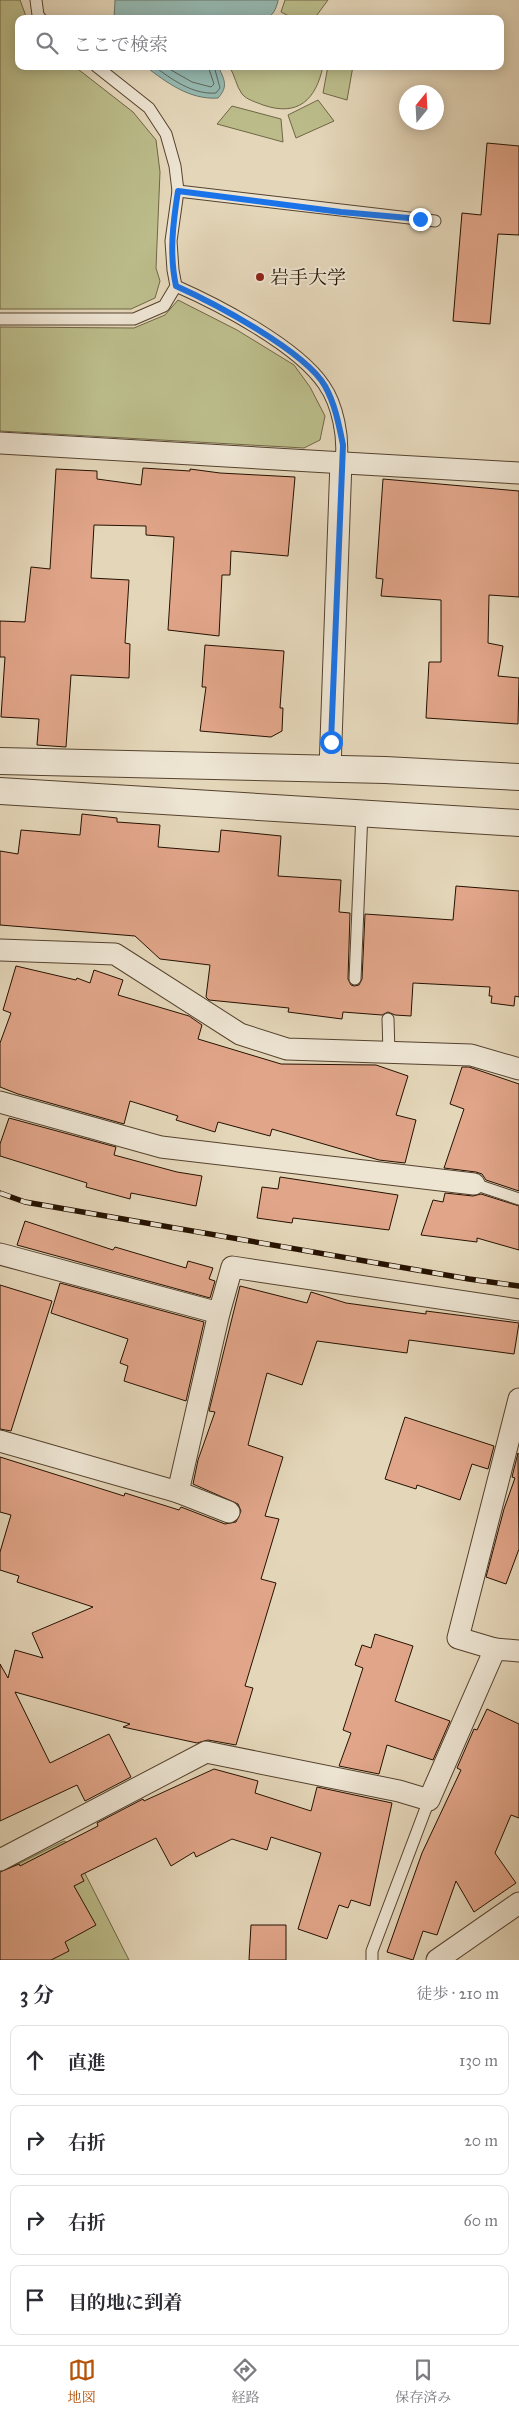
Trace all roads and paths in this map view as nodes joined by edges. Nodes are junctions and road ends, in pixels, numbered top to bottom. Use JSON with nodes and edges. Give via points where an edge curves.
{"nodes":[{"id":1,"x":36,"y":0,"type":"edge"},
{"id":2,"x":38,"y":15,"type":"edge"},
{"id":3,"x":101,"y":70,"type":"edge"},
{"id":4,"x":178,"y":191,"type":"junction"},
{"id":5,"x":435,"y":221,"type":"dead end"},
{"id":6,"x":176,"y":286,"type":"junction"},
{"id":7,"x":0,"y":319,"type":"edge"},
{"id":8,"x":0,"y":443,"type":"edge"},
{"id":9,"x":341,"y":462,"type":"junction"},
{"id":10,"x":519,"y":473,"type":"edge"},
{"id":11,"x":0,"y":761,"type":"edge"},
{"id":12,"x":330,"y":769,"type":"junction"},
{"id":13,"x":519,"y":777,"type":"edge"},
{"id":14,"x":0,"y":791,"type":"edge"},
{"id":15,"x":362,"y":812,"type":"junction"},
{"id":16,"x":519,"y":824,"type":"edge"},
{"id":17,"x":0,"y":950,"type":"edge"},
{"id":18,"x":355,"y":979,"type":"dead end"},
{"id":19,"x":388,"y":1019,"type":"dead end"},
{"id":20,"x":389,"y":1052,"type":"junction"},
{"id":21,"x":519,"y":1069,"type":"edge"},
{"id":22,"x":0,"y":1102,"type":"edge"},
{"id":23,"x":474,"y":1184,"type":"joint"},
{"id":24,"x":519,"y":1199,"type":"edge"},
{"id":25,"x":0,"y":1254,"type":"edge"},
{"id":26,"x":519,"y":1310,"type":"edge"},
{"id":27,"x":219,"y":1313,"type":"junction"},
{"id":28,"x":519,"y":1399,"type":"edge"},
{"id":29,"x":0,"y":1441,"type":"edge"},
{"id":30,"x":178,"y":1492,"type":"junction"},
{"id":31,"x":229,"y":1512,"type":"dead end"},
{"id":32,"x":495,"y":1649,"type":"junction"},
{"id":33,"x":519,"y":1651,"type":"edge"},
{"id":34,"x":429,"y":1800,"type":"junction"},
{"id":35,"x":0,"y":1860,"type":"edge"},
{"id":36,"x":519,"y":1903,"type":"edge"},
{"id":37,"x":372,"y":1960,"type":"edge"},
{"id":38,"x":437,"y":1960,"type":"edge"}],
"edges":[{"from":1,"to":2,"type":"lane"},
{"from":3,"to":4,"type":"lane","via":[[149,108],[166,134]]},
{"from":4,"to":5,"type":"lane"},
{"from":4,"to":6,"type":"lane","via":[[172,242]]},
{"from":6,"to":7,"type":"lane","via":[[164,306],[134,319]]},
{"from":6,"to":9,"type":"lane","via":[[236,317],[309,367],[325,385],[338,419],[343,445]]},
{"from":8,"to":9,"type":"street"},
{"from":9,"to":10,"type":"street"},
{"from":9,"to":12,"type":"street"},
{"from":11,"to":12,"type":"street"},
{"from":12,"to":13,"type":"street"},
{"from":14,"to":15,"type":"street"},
{"from":15,"to":16,"type":"street"},
{"from":15,"to":18,"type":"lane"},
{"from":17,"to":20,"type":"street","via":[[115,954],[240,1034],[287,1049]]},
{"from":19,"to":20,"type":"lane"},
{"from":20,"to":21,"type":"street","via":[[471,1055]]},
{"from":22,"to":23,"type":"street","via":[[161,1147]]},
{"from":23,"to":24,"type":"lane"},
{"from":25,"to":27,"type":"street"},
{"from":26,"to":27,"type":"street","via":[[232,1267]]},
{"from":27,"to":30,"type":"street"},
{"from":28,"to":32,"type":"street","via":[[458,1638]]},
{"from":29,"to":30,"type":"street"},
{"from":30,"to":31,"type":"street"},
{"from":32,"to":33,"type":"street"},
{"from":32,"to":34,"type":"street"},
{"from":34,"to":35,"type":"street","via":[[206,1752]]},
{"from":34,"to":37,"type":"lane","via":[[372,1951]]},
{"from":36,"to":38,"type":"street"}]}
